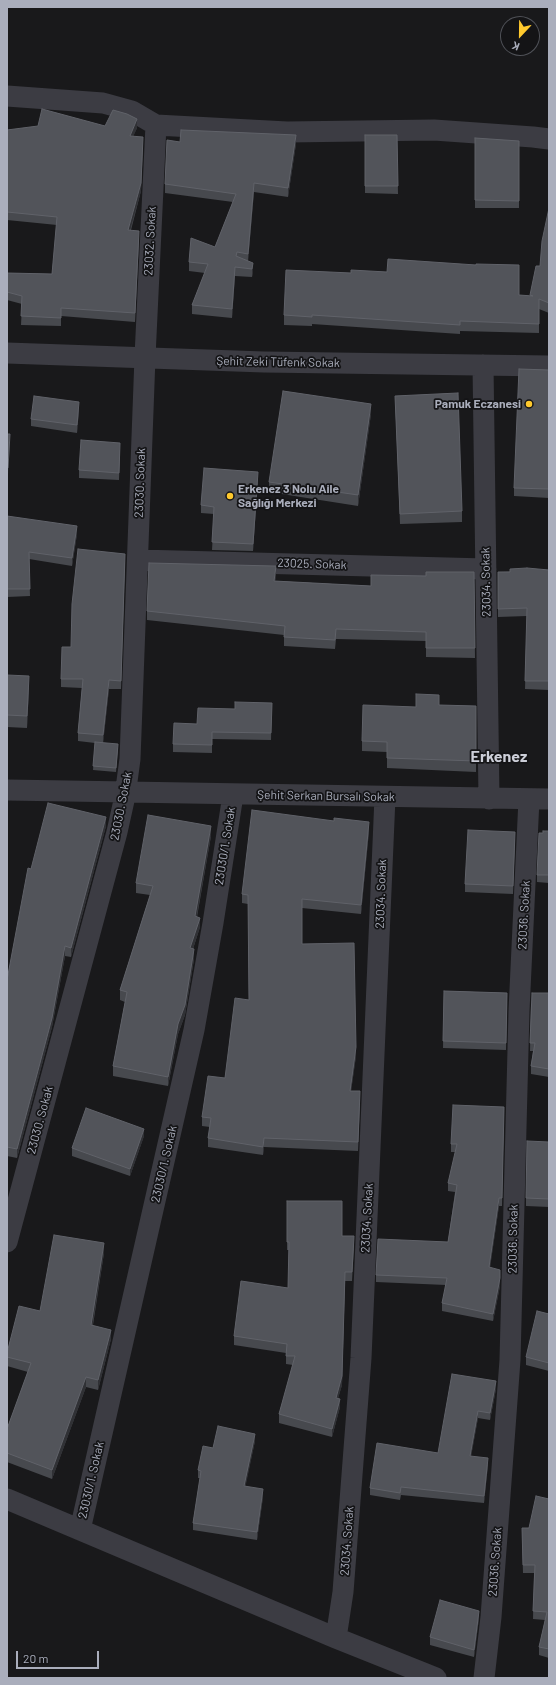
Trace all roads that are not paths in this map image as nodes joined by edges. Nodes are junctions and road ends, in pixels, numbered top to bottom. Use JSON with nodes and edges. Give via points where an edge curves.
{"nodes":[{"id":1,"x":7,"y":96,"type":"edge"},
{"id":2,"x":156,"y":125,"type":"junction"},
{"id":3,"x":549,"y":139,"type":"edge"},
{"id":4,"x":7,"y":353,"type":"edge"},
{"id":5,"x":145,"y":357,"type":"junction"},
{"id":6,"x":483,"y":365,"type":"junction"},
{"id":7,"x":549,"y":366,"type":"edge"},
{"id":8,"x":138,"y":560,"type":"junction"},
{"id":9,"x":486,"y":569,"type":"junction"},
{"id":10,"x":7,"y":790,"type":"edge"},
{"id":11,"x":125,"y":793,"type":"junction"},
{"id":12,"x":233,"y":795,"type":"junction"},
{"id":13,"x":384,"y":797,"type":"junction"},
{"id":14,"x":489,"y":799,"type":"junction"},
{"id":15,"x":539,"y":799,"type":"edge"},
{"id":16,"x":7,"y":1242,"type":"edge"},
{"id":17,"x":7,"y":1499,"type":"edge"},
{"id":18,"x":80,"y":1530,"type":"junction"},
{"id":19,"x":336,"y":1638,"type":"junction"},
{"id":20,"x":436,"y":1678,"type":"edge"},
{"id":21,"x":484,"y":1678,"type":"edge"}],
"edges":[{"from":1,"to":2,"type":"street","via":[[103,103],[132,111]]},
{"from":2,"to":3,"type":"street","via":[[287,132],[434,130]]},
{"from":2,"to":5,"type":"street","name":"23032. Sokak"},
{"from":4,"to":5,"type":"street","name":"Şehit Zeki Tüfenk Sokak"},
{"from":5,"to":6,"type":"street","name":"Şehit Zeki Tüfenk Sokak","via":[[264,362]]},
{"from":5,"to":8,"type":"street","name":"23030. Sokak"},
{"from":6,"to":7,"type":"street","name":"Şehit Zeki Tüfenk Sokak"},
{"from":6,"to":9,"type":"street","name":"23034. Sokak"},
{"from":8,"to":9,"type":"street","name":"23025. Sokak"},
{"from":8,"to":11,"type":"street","name":"23030. Sokak","via":[[130,759]]},
{"from":9,"to":14,"type":"street","name":"23034. Sokak"},
{"from":10,"to":11,"type":"street","name":"Şehit Serkan Bursalı Sokak"},
{"from":11,"to":12,"type":"street","name":"Şehit Serkan Bursalı Sokak"},
{"from":11,"to":16,"type":"street","name":"23030. Sokak","via":[[117,832]]},
{"from":12,"to":13,"type":"street","name":"Şehit Serkan Bursalı Sokak"},
{"from":12,"to":18,"type":"street","name":"23030/1. Sokak","via":[[194,1030]]},
{"from":13,"to":14,"type":"street","name":"Şehit Serkan Bursalı Sokak"},
{"from":13,"to":19,"type":"street","name":"23034. Sokak","via":[[361,1358],[343,1592]]},
{"from":14,"to":15,"type":"street","name":"Şehit Serkan Bursalı Sokak"},
{"from":15,"to":21,"type":"street","name":"23036. Sokak","via":[[519,1011],[510,1360]]},
{"from":17,"to":18,"type":"street"},
{"from":18,"to":19,"type":"street"},
{"from":19,"to":20,"type":"street"}]}
